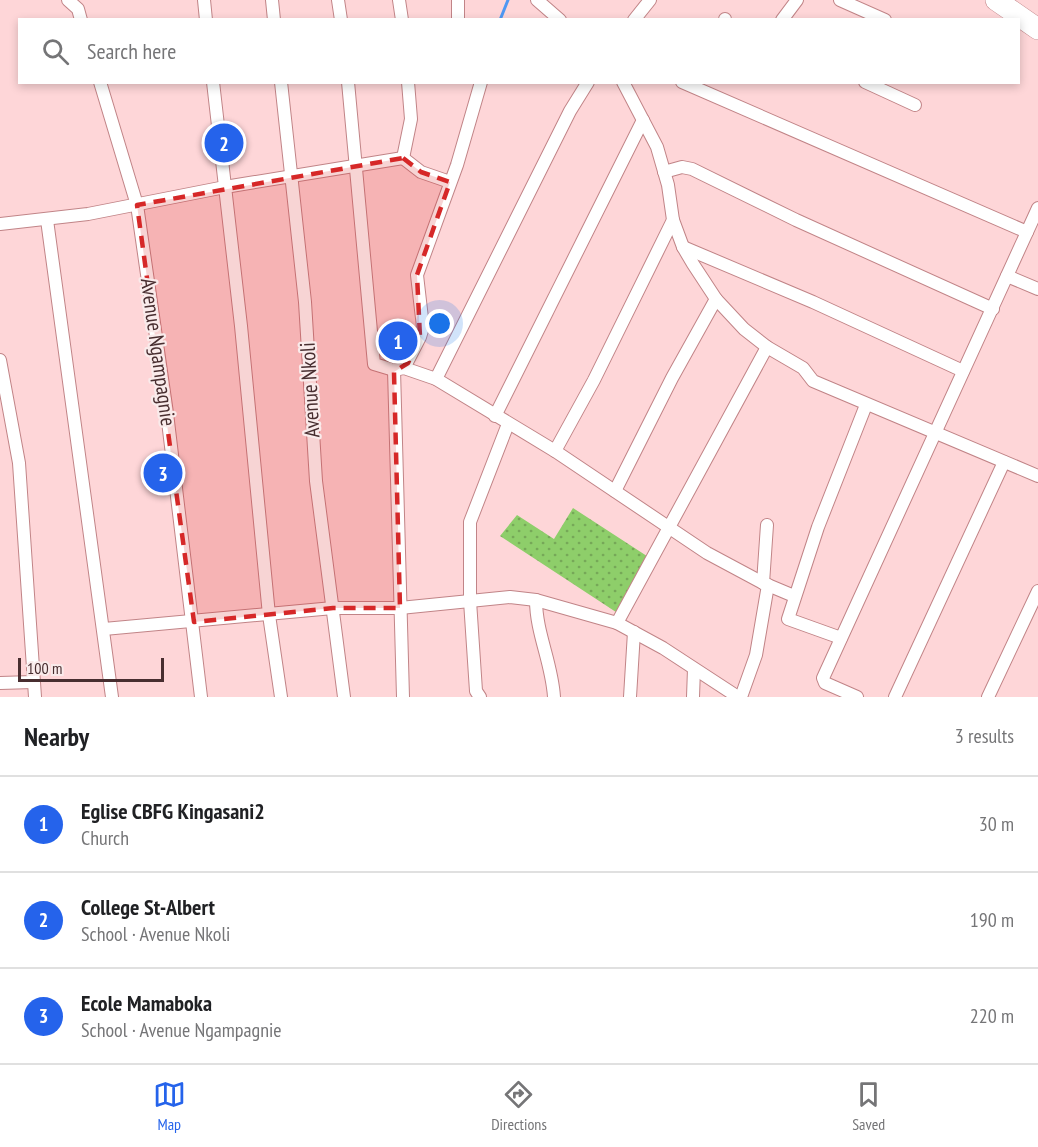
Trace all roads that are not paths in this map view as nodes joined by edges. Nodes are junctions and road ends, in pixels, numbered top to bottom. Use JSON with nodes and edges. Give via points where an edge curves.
{"nodes":[{"id":1,"x":68,"y":0,"type":"edge"},
{"id":2,"x":204,"y":0,"type":"edge"},
{"id":3,"x":272,"y":0,"type":"edge"},
{"id":4,"x":338,"y":0,"type":"edge"},
{"id":5,"x":399,"y":0,"type":"edge"},
{"id":6,"x":458,"y":0,"type":"edge"},
{"id":7,"x":537,"y":0,"type":"edge"},
{"id":8,"x":797,"y":0,"type":"edge"},
{"id":9,"x":840,"y":0,"type":"edge"},
{"id":10,"x":996,"y":0,"type":"edge"},
{"id":11,"x":646,"y":1,"type":"edge"},
{"id":12,"x":80,"y":10,"type":"edge"},
{"id":13,"x":206,"y":18,"type":"edge"},
{"id":14,"x":274,"y":18,"type":"edge"},
{"id":15,"x":341,"y":18,"type":"edge"},
{"id":16,"x":402,"y":18,"type":"edge"},
{"id":17,"x":458,"y":18,"type":"edge"},
{"id":18,"x":558,"y":18,"type":"edge"},
{"id":19,"x":635,"y":18,"type":"edge"},
{"id":20,"x":784,"y":18,"type":"edge"},
{"id":21,"x":880,"y":18,"type":"edge"},
{"id":22,"x":1038,"y":29,"type":"edge"},
{"id":23,"x":101,"y":84,"type":"edge"},
{"id":24,"x":213,"y":84,"type":"edge"},
{"id":25,"x":281,"y":84,"type":"edge"},
{"id":26,"x":348,"y":84,"type":"edge"},
{"id":27,"x":408,"y":84,"type":"edge"},
{"id":28,"x":480,"y":84,"type":"edge"},
{"id":29,"x":583,"y":84,"type":"edge"},
{"id":30,"x":624,"y":84,"type":"edge"},
{"id":31,"x":686,"y":84,"type":"edge"},
{"id":32,"x":869,"y":84,"type":"edge"},
{"id":33,"x":915,"y":105,"type":"dead end"},
{"id":34,"x":644,"y":120,"type":"junction"},
{"id":35,"x":403,"y":158,"type":"junction"},
{"id":36,"x":357,"y":164,"type":"junction"},
{"id":37,"x":664,"y":172,"type":"junction"},
{"id":38,"x":292,"y":178,"type":"junction"},
{"id":39,"x":450,"y":182,"type":"junction"},
{"id":40,"x":225,"y":187,"type":"junction"},
{"id":41,"x":137,"y":205,"type":"junction"},
{"id":42,"x":1038,"y":208,"type":"edge"},
{"id":43,"x":46,"y":220,"type":"junction"},
{"id":44,"x":673,"y":220,"type":"junction"},
{"id":45,"x":0,"y":224,"type":"edge"},
{"id":46,"x":1027,"y":232,"type":"junction"},
{"id":47,"x":683,"y":248,"type":"junction"},
{"id":48,"x":1007,"y":276,"type":"junction"},
{"id":49,"x":1038,"y":289,"type":"edge"},
{"id":50,"x":716,"y":299,"type":"junction"},
{"id":51,"x":993,"y":309,"type":"junction"},
{"id":52,"x":767,"y":347,"type":"junction"},
{"id":53,"x":0,"y":360,"type":"edge"},
{"id":54,"x":399,"y":369,"type":"junction"},
{"id":55,"x":963,"y":371,"type":"junction"},
{"id":56,"x":436,"y":379,"type":"junction"},
{"id":57,"x":866,"y":405,"type":"junction"},
{"id":58,"x":495,"y":416,"type":"junction"},
{"id":59,"x":508,"y":424,"type":"junction"},
{"id":60,"x":935,"y":432,"type":"junction"},
{"id":61,"x":555,"y":451,"type":"junction"},
{"id":62,"x":1004,"y":462,"type":"junction"},
{"id":63,"x":1038,"y":476,"type":"edge"},
{"id":64,"x":615,"y":491,"type":"junction"},
{"id":65,"x":767,"y":525,"type":"dead end"},
{"id":66,"x":669,"y":526,"type":"junction"},
{"id":67,"x":766,"y":584,"type":"junction"},
{"id":68,"x":1038,"y":591,"type":"edge"},
{"id":69,"x":794,"y":596,"type":"junction"},
{"id":70,"x":536,"y":600,"type":"junction"},
{"id":71,"x":470,"y":601,"type":"junction"},
{"id":72,"x":333,"y":608,"type":"junction"},
{"id":73,"x":400,"y":608,"type":"junction"},
{"id":74,"x":268,"y":615,"type":"junction"},
{"id":75,"x":194,"y":622,"type":"junction"},
{"id":76,"x":616,"y":623,"type":"junction"},
{"id":77,"x":104,"y":629,"type":"junction"},
{"id":78,"x":634,"y":632,"type":"junction"},
{"id":79,"x":841,"y":638,"type":"junction"},
{"id":80,"x":694,"y":669,"type":"junction"},
{"id":81,"x":33,"y":682,"type":"junction"},
{"id":82,"x":0,"y":683,"type":"edge"},
{"id":83,"x":852,"y":696,"type":"edge"},
{"id":84,"x":35,"y":697,"type":"edge"},
{"id":85,"x":112,"y":697,"type":"edge"},
{"id":86,"x":201,"y":697,"type":"edge"},
{"id":87,"x":280,"y":697,"type":"edge"},
{"id":88,"x":344,"y":697,"type":"edge"},
{"id":89,"x":403,"y":697,"type":"edge"},
{"id":90,"x":480,"y":697,"type":"edge"},
{"id":91,"x":554,"y":697,"type":"edge"},
{"id":92,"x":630,"y":697,"type":"edge"},
{"id":93,"x":693,"y":697,"type":"edge"},
{"id":94,"x":740,"y":697,"type":"edge"},
{"id":95,"x":895,"y":697,"type":"edge"},
{"id":96,"x":988,"y":697,"type":"edge"}],
"edges":[{"from":1,"to":12,"type":"street"},
{"from":2,"to":13,"type":"street"},
{"from":3,"to":14,"type":"street"},
{"from":4,"to":15,"type":"street"},
{"from":5,"to":16,"type":"street"},
{"from":6,"to":17,"type":"street"},
{"from":7,"to":18,"type":"street"},
{"from":8,"to":20,"type":"street"},
{"from":9,"to":21,"type":"street"},
{"from":10,"to":22,"type":"highway"},
{"from":11,"to":19,"type":"street"},
{"from":23,"to":41,"type":"street","name":"Avenue Ngampagnie"},
{"from":24,"to":40,"type":"street"},
{"from":25,"to":38,"type":"street","name":"Avenue Nkoli"},
{"from":26,"to":36,"type":"street"},
{"from":27,"to":35,"type":"street","via":[[411,119]]},
{"from":28,"to":39,"type":"street"},
{"from":29,"to":56,"type":"street"},
{"from":30,"to":34,"type":"street"},
{"from":31,"to":46,"type":"street"},
{"from":32,"to":33,"type":"street"},
{"from":34,"to":37,"type":"street"},
{"from":34,"to":58,"type":"street"},
{"from":35,"to":36,"type":"street"},
{"from":35,"to":39,"type":"street","via":[[421,172]]},
{"from":36,"to":38,"type":"street"},
{"from":36,"to":54,"type":"street","via":[[372,360],[379,367]]},
{"from":37,"to":44,"type":"street"},
{"from":37,"to":51,"type":"street","via":[[682,167],[692,169]]},
{"from":38,"to":40,"type":"street"},
{"from":38,"to":72,"type":"street","name":"Avenue Nkoli","via":[[305,302],[316,481]]},
{"from":39,"to":54,"type":"street","via":[[417,275],[423,327]]},
{"from":40,"to":41,"type":"street"},
{"from":40,"to":74,"type":"street"},
{"from":41,"to":43,"type":"street"},
{"from":41,"to":75,"type":"street","name":"Avenue Ngampagnie"},
{"from":42,"to":46,"type":"street"},
{"from":43,"to":45,"type":"street"},
{"from":43,"to":77,"type":"street"},
{"from":44,"to":47,"type":"street"},
{"from":44,"to":61,"type":"street"},
{"from":46,"to":48,"type":"street"},
{"from":47,"to":50,"type":"street"},
{"from":47,"to":55,"type":"street"},
{"from":48,"to":49,"type":"street"},
{"from":48,"to":51,"type":"street"},
{"from":50,"to":52,"type":"street"},
{"from":50,"to":64,"type":"street"},
{"from":51,"to":55,"type":"street"},
{"from":52,"to":57,"type":"street","via":[[803,368],[813,381]]},
{"from":52,"to":66,"type":"street"},
{"from":53,"to":81,"type":"street","via":[[19,463]]},
{"from":54,"to":56,"type":"street"},
{"from":54,"to":73,"type":"street"},
{"from":55,"to":60,"type":"street"},
{"from":56,"to":58,"type":"street"},
{"from":57,"to":60,"type":"street"},
{"from":57,"to":69,"type":"street"},
{"from":58,"to":59,"type":"street"},
{"from":59,"to":61,"type":"street"},
{"from":59,"to":71,"type":"street","via":[[471,516]]},
{"from":60,"to":62,"type":"street"},
{"from":60,"to":79,"type":"street"},
{"from":61,"to":64,"type":"street"},
{"from":62,"to":63,"type":"street"},
{"from":62,"to":95,"type":"street"},
{"from":64,"to":66,"type":"street"},
{"from":65,"to":67,"type":"street"},
{"from":66,"to":67,"type":"street","via":[[707,553]]},
{"from":66,"to":76,"type":"street"},
{"from":67,"to":69,"type":"street"},
{"from":67,"to":94,"type":"street","via":[[756,654]]},
{"from":68,"to":96,"type":"street"},
{"from":69,"to":79,"type":"street","via":[[789,620]]},
{"from":70,"to":71,"type":"street","via":[[510,597]]},
{"from":70,"to":76,"type":"street"},
{"from":70,"to":91,"type":"street"},
{"from":71,"to":73,"type":"street"},
{"from":71,"to":90,"type":"street","via":[[476,691]]},
{"from":72,"to":73,"type":"street"},
{"from":72,"to":74,"type":"street"},
{"from":72,"to":88,"type":"street","name":"Avenue Nkoli"},
{"from":73,"to":89,"type":"street"},
{"from":74,"to":75,"type":"street"},
{"from":74,"to":87,"type":"street"},
{"from":75,"to":77,"type":"street"},
{"from":75,"to":86,"type":"street","name":"Avenue Ngampagnie"},
{"from":76,"to":78,"type":"street"},
{"from":77,"to":85,"type":"street"},
{"from":78,"to":80,"type":"street"},
{"from":78,"to":92,"type":"street"},
{"from":79,"to":83,"type":"street","via":[[822,681]]},
{"from":80,"to":93,"type":"street"},
{"from":80,"to":94,"type":"street"},
{"from":81,"to":82,"type":"street"},
{"from":81,"to":84,"type":"street"}]}
